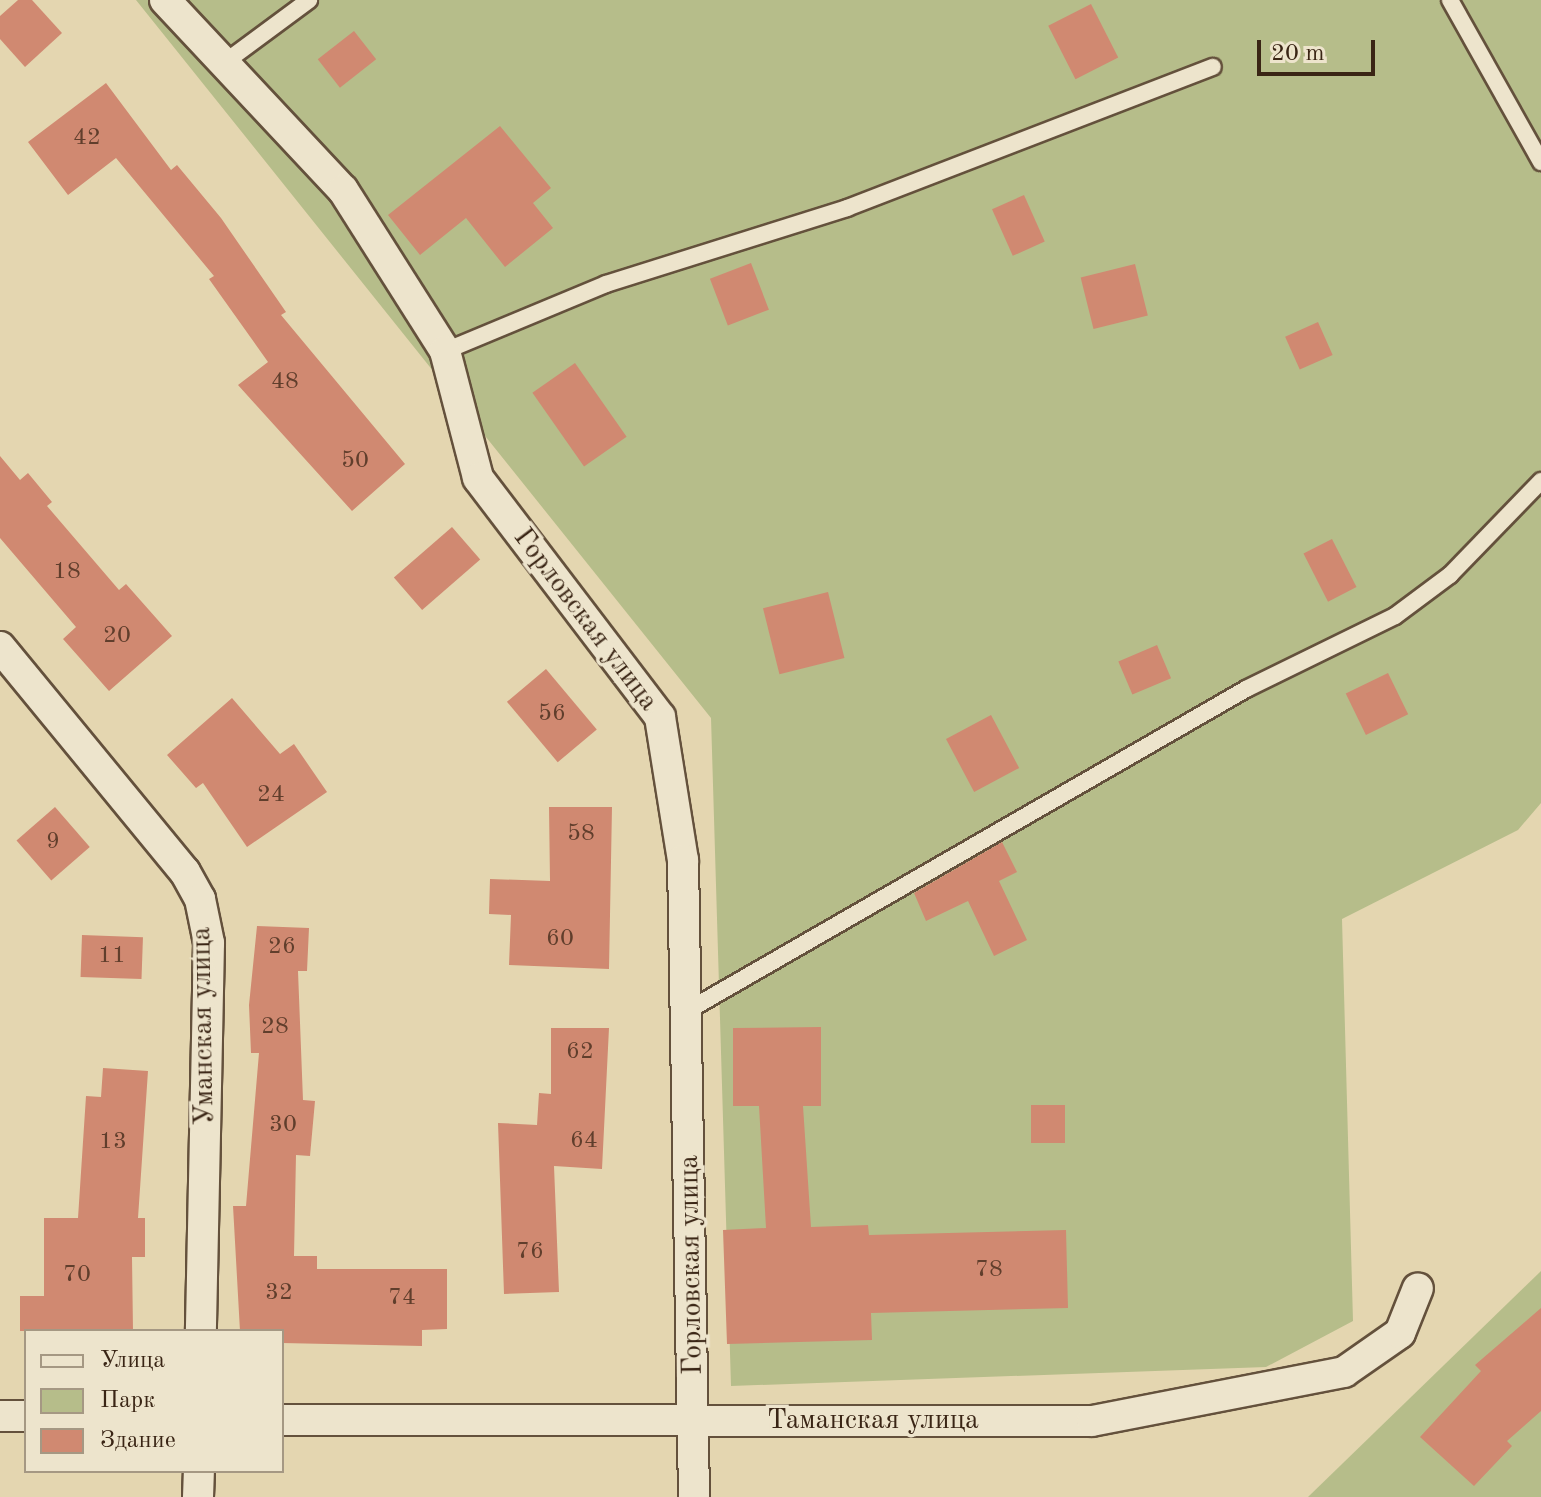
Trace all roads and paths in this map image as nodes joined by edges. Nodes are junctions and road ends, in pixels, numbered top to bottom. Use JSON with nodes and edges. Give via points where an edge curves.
{"nodes":[{"id":1,"x":165,"y":0,"type":"edge"},
{"id":2,"x":309,"y":0,"type":"edge"},
{"id":3,"x":1450,"y":0,"type":"edge"},
{"id":4,"x":224,"y":63,"type":"junction"},
{"id":5,"x":1213,"y":67,"type":"dead end"},
{"id":6,"x":1541,"y":162,"type":"edge"},
{"id":7,"x":445,"y":351,"type":"junction"},
{"id":8,"x":1541,"y":481,"type":"edge"},
{"id":9,"x":0,"y":647,"type":"edge"},
{"id":10,"x":687,"y":1011,"type":"junction"},
{"id":11,"x":1418,"y":1288,"type":"dead end"},
{"id":12,"x":201,"y":1329,"type":"edge"},
{"id":13,"x":0,"y":1416,"type":"edge"},
{"id":14,"x":24,"y":1416,"type":"edge"},
{"id":15,"x":284,"y":1420,"type":"edge"},
{"id":16,"x":696,"y":1421,"type":"junction"},
{"id":17,"x":199,"y":1473,"type":"edge"},
{"id":18,"x":198,"y":1497,"type":"edge"},
{"id":19,"x":694,"y":1497,"type":"edge"}],
"edges":[{"from":1,"to":4,"type":"street","name":"Горловская улица"},
{"from":2,"to":4,"type":"lane"},
{"from":3,"to":6,"type":"lane"},
{"from":4,"to":7,"type":"street","name":"Горловская улица","via":[[343,190]]},
{"from":5,"to":7,"type":"lane","via":[[847,208],[606,284]]},
{"from":7,"to":10,"type":"street","name":"Горловская улица","via":[[478,478],[660,717],[683,860]]},
{"from":8,"to":10,"type":"lane","via":[[1450,575],[1395,616],[1246,689]]},
{"from":9,"to":12,"type":"street","name":"Уманская улица","via":[[185,872],[200,899],[209,943]]},
{"from":10,"to":16,"type":"street","name":"Горловская улица"},
{"from":11,"to":16,"type":"street","name":"Таманская улица","via":[[1400,1333],[1344,1372],[1092,1421]]},
{"from":13,"to":14,"type":"street"},
{"from":15,"to":16,"type":"street","name":"Таманская улица"},
{"from":16,"to":19,"type":"street","name":"Горловская улица"},
{"from":17,"to":18,"type":"street"}]}
